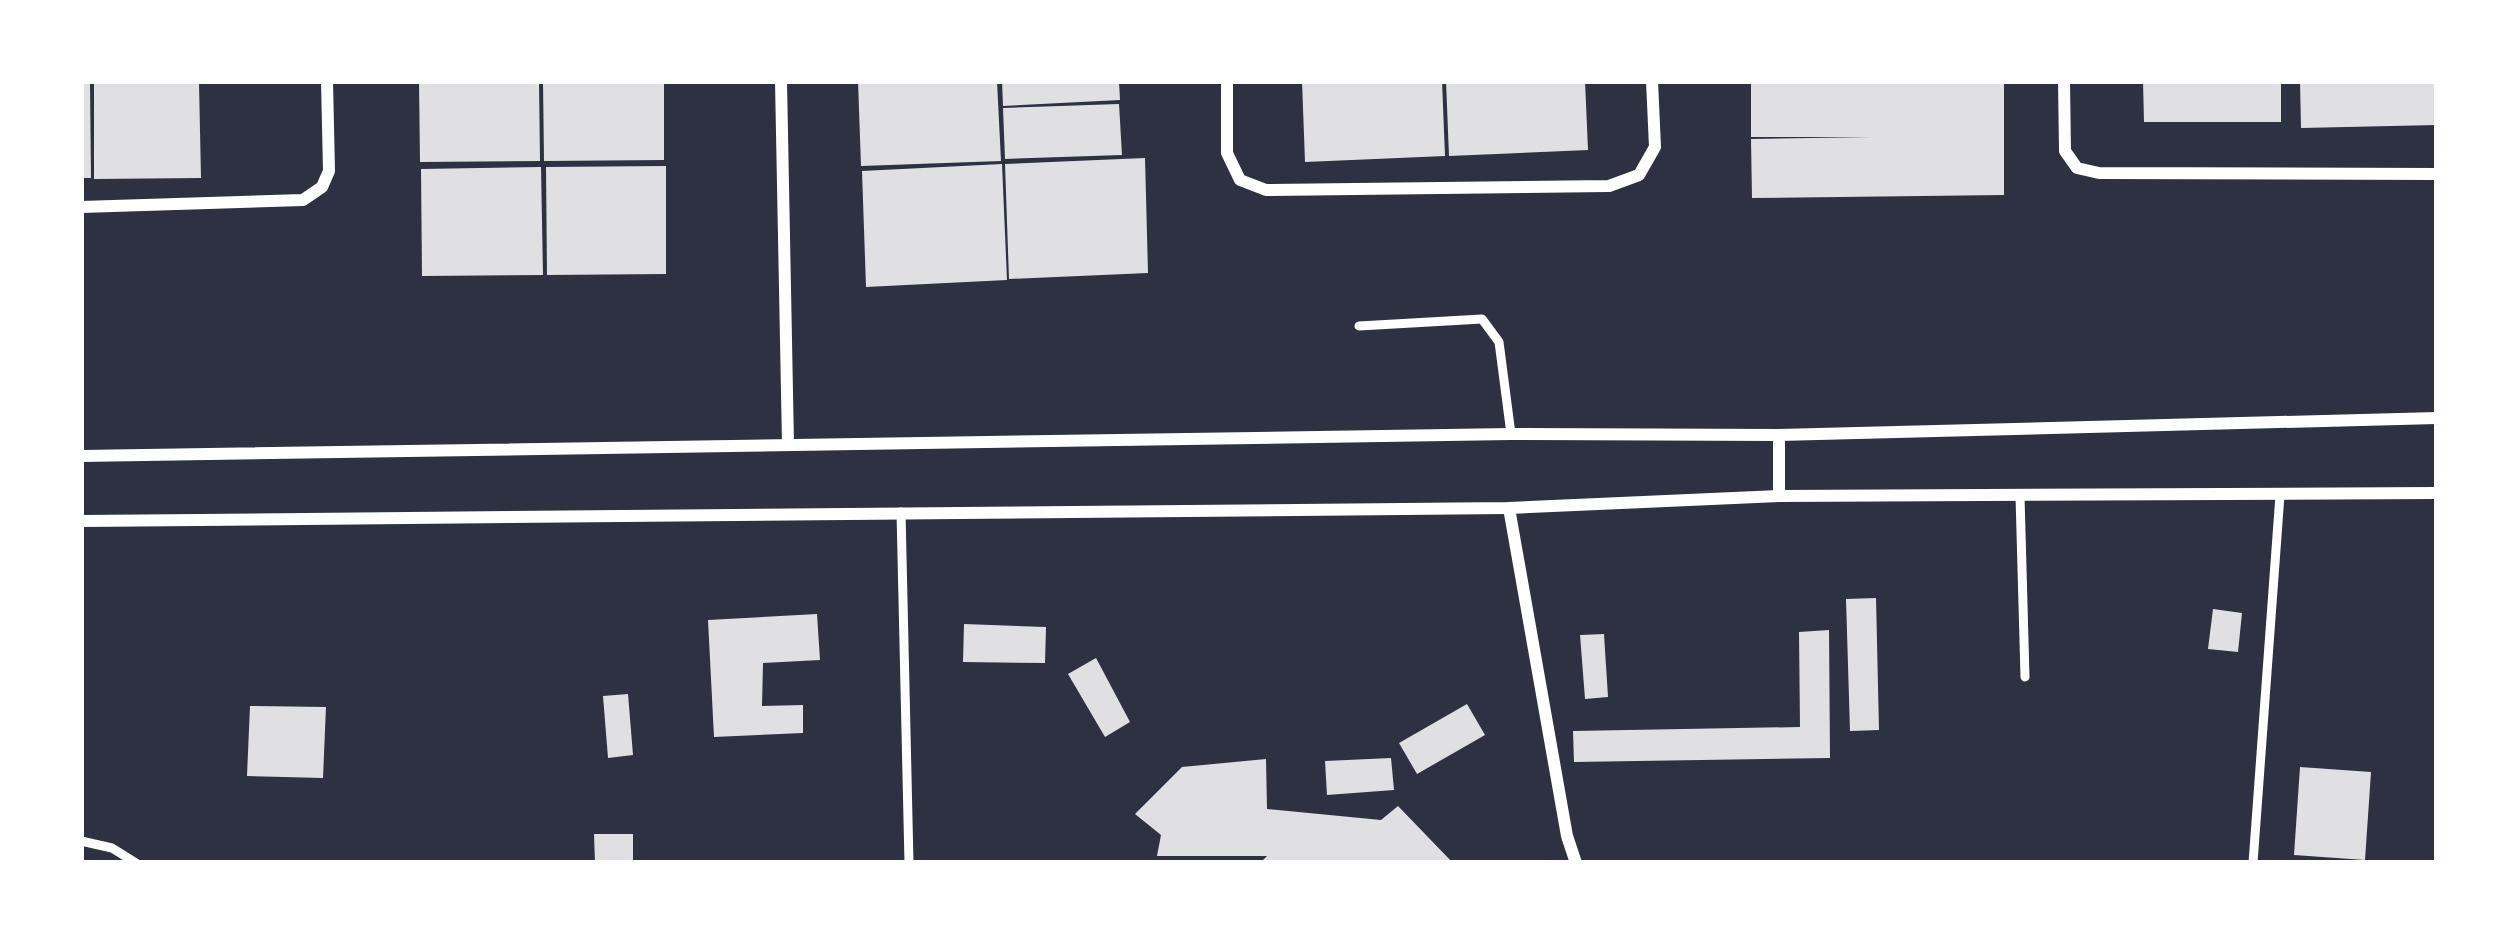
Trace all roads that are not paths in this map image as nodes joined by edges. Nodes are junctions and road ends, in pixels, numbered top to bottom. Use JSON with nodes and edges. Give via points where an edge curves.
{"nodes":[{"id":1,"x":327,"y":81,"type":"edge"},
{"id":2,"x":781,"y":81,"type":"edge"},
{"id":3,"x":1227,"y":81,"type":"edge"},
{"id":4,"x":1652,"y":81,"type":"edge"},
{"id":5,"x":2064,"y":81,"type":"edge"},
{"id":6,"x":2437,"y":174,"type":"edge"},
{"id":7,"x":81,"y":207,"type":"edge"},
{"id":8,"x":1359,"y":326,"type":"dead end"},
{"id":9,"x":2437,"y":418,"type":"edge"},
{"id":10,"x":1510,"y":434,"type":"junction"},
{"id":11,"x":1779,"y":435,"type":"junction"},
{"id":12,"x":788,"y":444,"type":"junction"},
{"id":13,"x":81,"y":456,"type":"edge"},
{"id":14,"x":2437,"y":493,"type":"edge"},
{"id":15,"x":1779,"y":496,"type":"junction"},
{"id":16,"x":2020,"y":496,"type":"junction"},
{"id":17,"x":2280,"y":496,"type":"junction"},
{"id":18,"x":1509,"y":508,"type":"junction"},
{"id":19,"x":901,"y":512,"type":"junction"},
{"id":20,"x":81,"y":521,"type":"edge"},
{"id":21,"x":2025,"y":677,"type":"dead end"},
{"id":22,"x":81,"y":841,"type":"edge"},
{"id":23,"x":136,"y":863,"type":"edge"},
{"id":24,"x":909,"y":863,"type":"edge"},
{"id":25,"x":1576,"y":863,"type":"edge"},
{"id":26,"x":2253,"y":863,"type":"edge"}],
"edges":[{"from":1,"to":7,"type":"street","via":[[329,171],[322,188],[303,200]]},
{"from":2,"to":12,"type":"street"},
{"from":3,"to":4,"type":"street","via":[[1228,153],[1240,180],[1266,190],[1609,186],[1639,175],[1654,147]]},
{"from":5,"to":6,"type":"street","via":[[2065,152],[2077,168]]},
{"from":8,"to":10,"type":"lane","via":[[1482,319],[1499,343]]},
{"from":9,"to":11,"type":"street"},
{"from":10,"to":11,"type":"street"},
{"from":10,"to":12,"type":"street"},
{"from":11,"to":15,"type":"street"},
{"from":12,"to":13,"type":"street"},
{"from":14,"to":17,"type":"street"},
{"from":15,"to":16,"type":"street"},
{"from":15,"to":18,"type":"street"},
{"from":16,"to":17,"type":"street"},
{"from":16,"to":21,"type":"lane"},
{"from":17,"to":26,"type":"lane"},
{"from":18,"to":19,"type":"street"},
{"from":18,"to":25,"type":"street"},
{"from":19,"to":20,"type":"street"},
{"from":19,"to":24,"type":"lane"},
{"from":22,"to":23,"type":"lane"}]}
